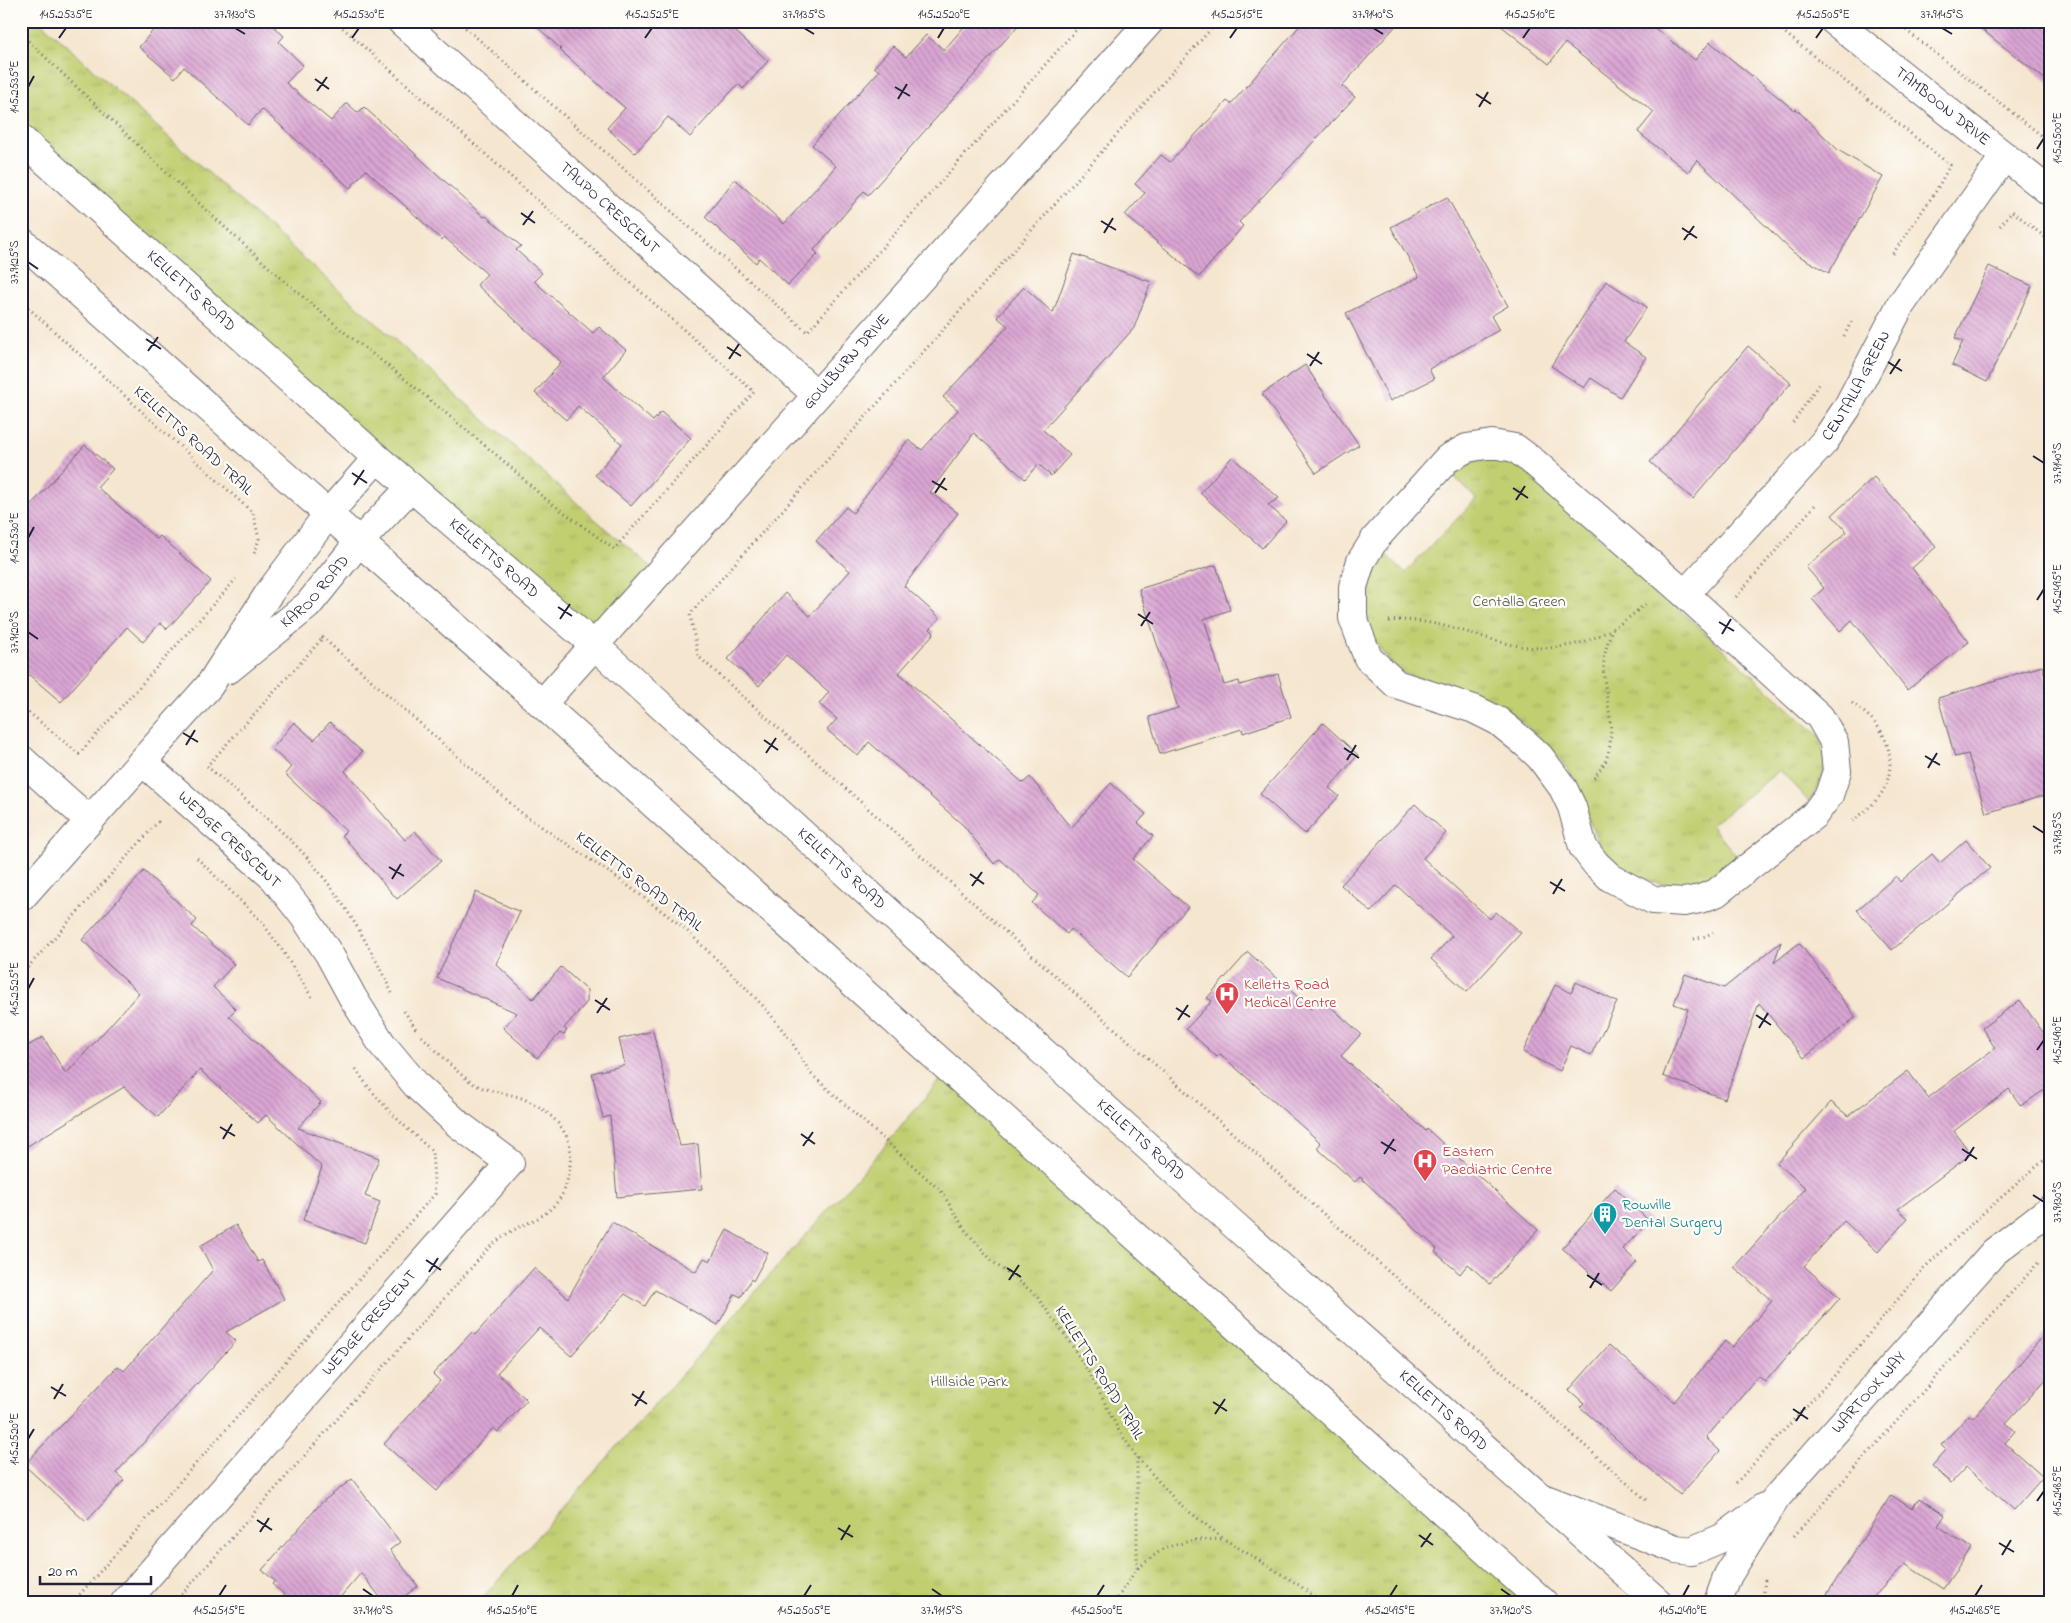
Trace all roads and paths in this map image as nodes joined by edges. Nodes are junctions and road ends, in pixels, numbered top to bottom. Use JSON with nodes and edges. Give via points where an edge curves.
{"nodes":[{"id":1,"x":336,"y":21,"type":"edge"},
{"id":2,"x":401,"y":21,"type":"edge"},
{"id":3,"x":458,"y":21,"type":"edge"},
{"id":4,"x":1084,"y":21,"type":"edge"},
{"id":5,"x":1150,"y":21,"type":"edge"},
{"id":6,"x":1218,"y":21,"type":"edge"},
{"id":7,"x":1770,"y":21,"type":"edge"},
{"id":8,"x":1834,"y":21,"type":"edge"},
{"id":9,"x":1894,"y":21,"type":"edge"},
{"id":10,"x":21,"y":34,"type":"edge"},
{"id":11,"x":21,"y":138,"type":"edge"},
{"id":12,"x":2050,"y":142,"type":"edge"},
{"id":13,"x":2004,"y":157,"type":"junction"},
{"id":14,"x":2050,"y":192,"type":"edge"},
{"id":15,"x":2012,"y":211,"type":"dead end"},
{"id":16,"x":21,"y":241,"type":"edge"},
{"id":17,"x":2050,"y":241,"type":"edge"},
{"id":18,"x":1891,"y":256,"type":"dead end"},
{"id":19,"x":21,"y":301,"type":"edge"},
{"id":20,"x":1852,"y":319,"type":"dead end"},
{"id":21,"x":1844,"y":336,"type":"dead end"},
{"id":22,"x":1823,"y":377,"type":"dead end"},
{"id":23,"x":817,"y":395,"type":"junction"},
{"id":24,"x":1791,"y":426,"type":"dead end"},
{"id":25,"x":377,"y":458,"type":"junction"},
{"id":26,"x":411,"y":487,"type":"junction"},
{"id":27,"x":328,"y":514,"type":"junction"},
{"id":28,"x":359,"y":542,"type":"junction"},
{"id":29,"x":243,"y":571,"type":"junction"},
{"id":30,"x":269,"y":593,"type":"junction"},
{"id":31,"x":1685,"y":594,"type":"junction"},
{"id":32,"x":1648,"y":602,"type":"dead end"},
{"id":33,"x":294,"y":615,"type":"junction"},
{"id":34,"x":1384,"y":622,"type":"dead end"},
{"id":35,"x":1611,"y":631,"type":"junction"},
{"id":36,"x":323,"y":638,"type":"junction"},
{"id":37,"x":594,"y":645,"type":"junction"},
{"id":38,"x":209,"y":686,"type":"junction"},
{"id":39,"x":542,"y":704,"type":"junction"},
{"id":40,"x":21,"y":706,"type":"edge"},
{"id":41,"x":21,"y":759,"type":"edge"},
{"id":42,"x":143,"y":762,"type":"junction"},
{"id":43,"x":1591,"y":782,"type":"dead end"},
{"id":44,"x":90,"y":821,"type":"junction"},
{"id":45,"x":164,"y":828,"type":"dead end"},
{"id":46,"x":191,"y":852,"type":"dead end"},
{"id":47,"x":21,"y":898,"type":"edge"},
{"id":48,"x":21,"y":975,"type":"edge"},
{"id":49,"x":394,"y":997,"type":"dead end"},
{"id":50,"x":399,"y":1004,"type":"dead end"},
{"id":51,"x":316,"y":1005,"type":"dead end"},
{"id":52,"x":352,"y":1062,"type":"dead end"},
{"id":53,"x":2050,"y":1155,"type":"edge"},
{"id":54,"x":2050,"y":1209,"type":"edge"},
{"id":55,"x":2042,"y":1259,"type":"dead end"},
{"id":56,"x":1137,"y":1457,"type":"junction"},
{"id":57,"x":1730,"y":1490,"type":"dead end"},
{"id":58,"x":1543,"y":1498,"type":"junction"},
{"id":59,"x":1776,"y":1498,"type":"junction"},
{"id":60,"x":1652,"y":1506,"type":"dead end"},
{"id":61,"x":1794,"y":1537,"type":"dead end"},
{"id":62,"x":1224,"y":1538,"type":"junction"},
{"id":63,"x":1137,"y":1568,"type":"junction"},
{"id":64,"x":1766,"y":1579,"type":"dead end"},
{"id":65,"x":72,"y":1602,"type":"edge"},
{"id":66,"x":125,"y":1602,"type":"edge"},
{"id":67,"x":175,"y":1602,"type":"edge"},
{"id":68,"x":1115,"y":1602,"type":"edge"},
{"id":69,"x":1321,"y":1602,"type":"edge"},
{"id":70,"x":1543,"y":1602,"type":"edge"},
{"id":71,"x":1658,"y":1602,"type":"edge"},
{"id":72,"x":1718,"y":1602,"type":"edge"},
{"id":73,"x":1768,"y":1602,"type":"edge"}],
"edges":[{"from":1,"to":10,"type":"path","via":[[754,392],[614,549],[543,497],[273,271]]},
{"from":2,"to":23,"type":"street","name":"TAUPO CRESCENT"},
{"from":3,"to":4,"type":"path","via":[[807,332]]},
{"from":5,"to":23,"type":"street","name":"GOULBURN DRIVE"},
{"from":6,"to":60,"type":"path","via":[[690,614],[698,656]]},
{"from":7,"to":18,"type":"path","via":[[1950,165]]},
{"from":8,"to":13,"type":"street","name":"TAMBOON DRIVE"},
{"from":9,"to":12,"type":"path"},
{"from":11,"to":25,"type":"street","name":"KELLETTS ROAD"},
{"from":13,"to":14,"type":"street","name":"TAMBOON DRIVE"},
{"from":13,"to":31,"type":"street","name":"CENTALLA GREEN","via":[[1900,306],[1847,408],[1824,442]]},
{"from":15,"to":17,"type":"path"},
{"from":16,"to":27,"type":"street"},
{"from":19,"to":29,"type":"path","name":"KELLETTS ROAD TRAIL","via":[[253,513],[259,539],[252,561]]},
{"from":20,"to":21,"type":"path"},
{"from":22,"to":24,"type":"path"},
{"from":23,"to":37,"type":"street","name":"GOULBURN DRIVE"},
{"from":25,"to":26,"type":"street","name":"KELLETTS ROAD"},
{"from":25,"to":27,"type":"street","name":"KAROO ROAD"},
{"from":26,"to":28,"type":"street","name":"KAROO ROAD"},
{"from":26,"to":37,"type":"street","name":"KELLETTS ROAD"},
{"from":27,"to":28,"type":"street"},
{"from":27,"to":30,"type":"street","name":"KAROO ROAD"},
{"from":28,"to":33,"type":"street","name":"KAROO ROAD","via":[[308,604]]},
{"from":28,"to":39,"type":"street"},
{"from":29,"to":30,"type":"path"},
{"from":29,"to":40,"type":"path","name":"KELLETTS ROAD TRAIL","via":[[79,754]]},
{"from":30,"to":38,"type":"street","name":"KAROO ROAD"},
{"from":31,"to":31,"type":"street","via":[[1820,717],[1834,742],[1837,771],[1829,795],[1814,815],[1716,893],[1684,902],[1653,900],[1611,878],[1583,847],[1572,807],[1540,756],[1498,721],[1474,709],[1396,684],[1368,658],[1353,618],[1353,587],[1358,569],[1375,539],[1447,459],[1467,448],[1492,444],[1516,448]]},
{"from":32,"to":35,"type":"path"},
{"from":33,"to":36,"type":"path","name":"KELLETTS ROAD TRAIL"},
{"from":33,"to":38,"type":"street","name":"KAROO ROAD"},
{"from":34,"to":35,"type":"path","via":[[1428,622],[1528,647],[1568,646],[1590,641]]},
{"from":35,"to":43,"type":"path","via":[[1604,650],[1611,733],[1605,761]]},
{"from":36,"to":49,"type":"path","via":[[207,766],[305,856],[370,946]]},
{"from":36,"to":56,"type":"path","name":"KELLETTS ROAD TRAIL","via":[[524,816],[619,878],[676,922],[741,983],[791,1041],[811,1074],[942,1192],[966,1231],[992,1262],[1035,1294],[1068,1339]]},
{"from":37,"to":39,"type":"street","name":"GOULBURN DRIVE"},
{"from":37,"to":58,"type":"street","name":"KELLETTS ROAD","via":[[1204,1197]]},
{"from":38,"to":42,"type":"street","name":"KAROO ROAD"},
{"from":39,"to":70,"type":"street"},
{"from":41,"to":44,"type":"street"},
{"from":42,"to":44,"type":"street","name":"KAROO ROAD"},
{"from":42,"to":66,"type":"street","name":"WEDGE CRESCENT","via":[[274,878],[329,954],[382,1044],[417,1086],[458,1124],[510,1163]]},
{"from":44,"to":47,"type":"street","name":"KAROO ROAD"},
{"from":45,"to":48,"type":"path","via":[[158,822]]},
{"from":46,"to":51,"type":"path","via":[[261,921]]},
{"from":50,"to":67,"type":"path","via":[[417,1030],[457,1072],[489,1092],[525,1099],[558,1124],[570,1144],[565,1187],[546,1213],[506,1234],[486,1250]]},
{"from":52,"to":65,"type":"path","via":[[386,1107],[432,1151],[435,1194]]},
{"from":53,"to":57,"type":"path","via":[[1924,1268],[1834,1376]]},
{"from":54,"to":59,"type":"street","name":"WARTOOK WAY","via":[[1994,1252]]},
{"from":55,"to":61,"type":"path"},
{"from":56,"to":62,"type":"path","name":"KELLETTS ROAD TRAIL","via":[[1177,1502]]},
{"from":56,"to":63,"type":"path"},
{"from":58,"to":59,"type":"street","via":[[1676,1549],[1691,1551],[1722,1538]]},
{"from":58,"to":71,"type":"street","name":"KELLETTS ROAD"},
{"from":59,"to":72,"type":"street","name":"WARTOOK WAY","via":[[1728,1576]]},
{"from":62,"to":63,"type":"path","via":[[1194,1540],[1164,1548]]},
{"from":62,"to":69,"type":"path","name":"KELLETTS ROAD TRAIL","via":[[1300,1585]]},
{"from":63,"to":68,"type":"path"},
{"from":64,"to":73,"type":"path","via":[[1763,1597]]}]}
